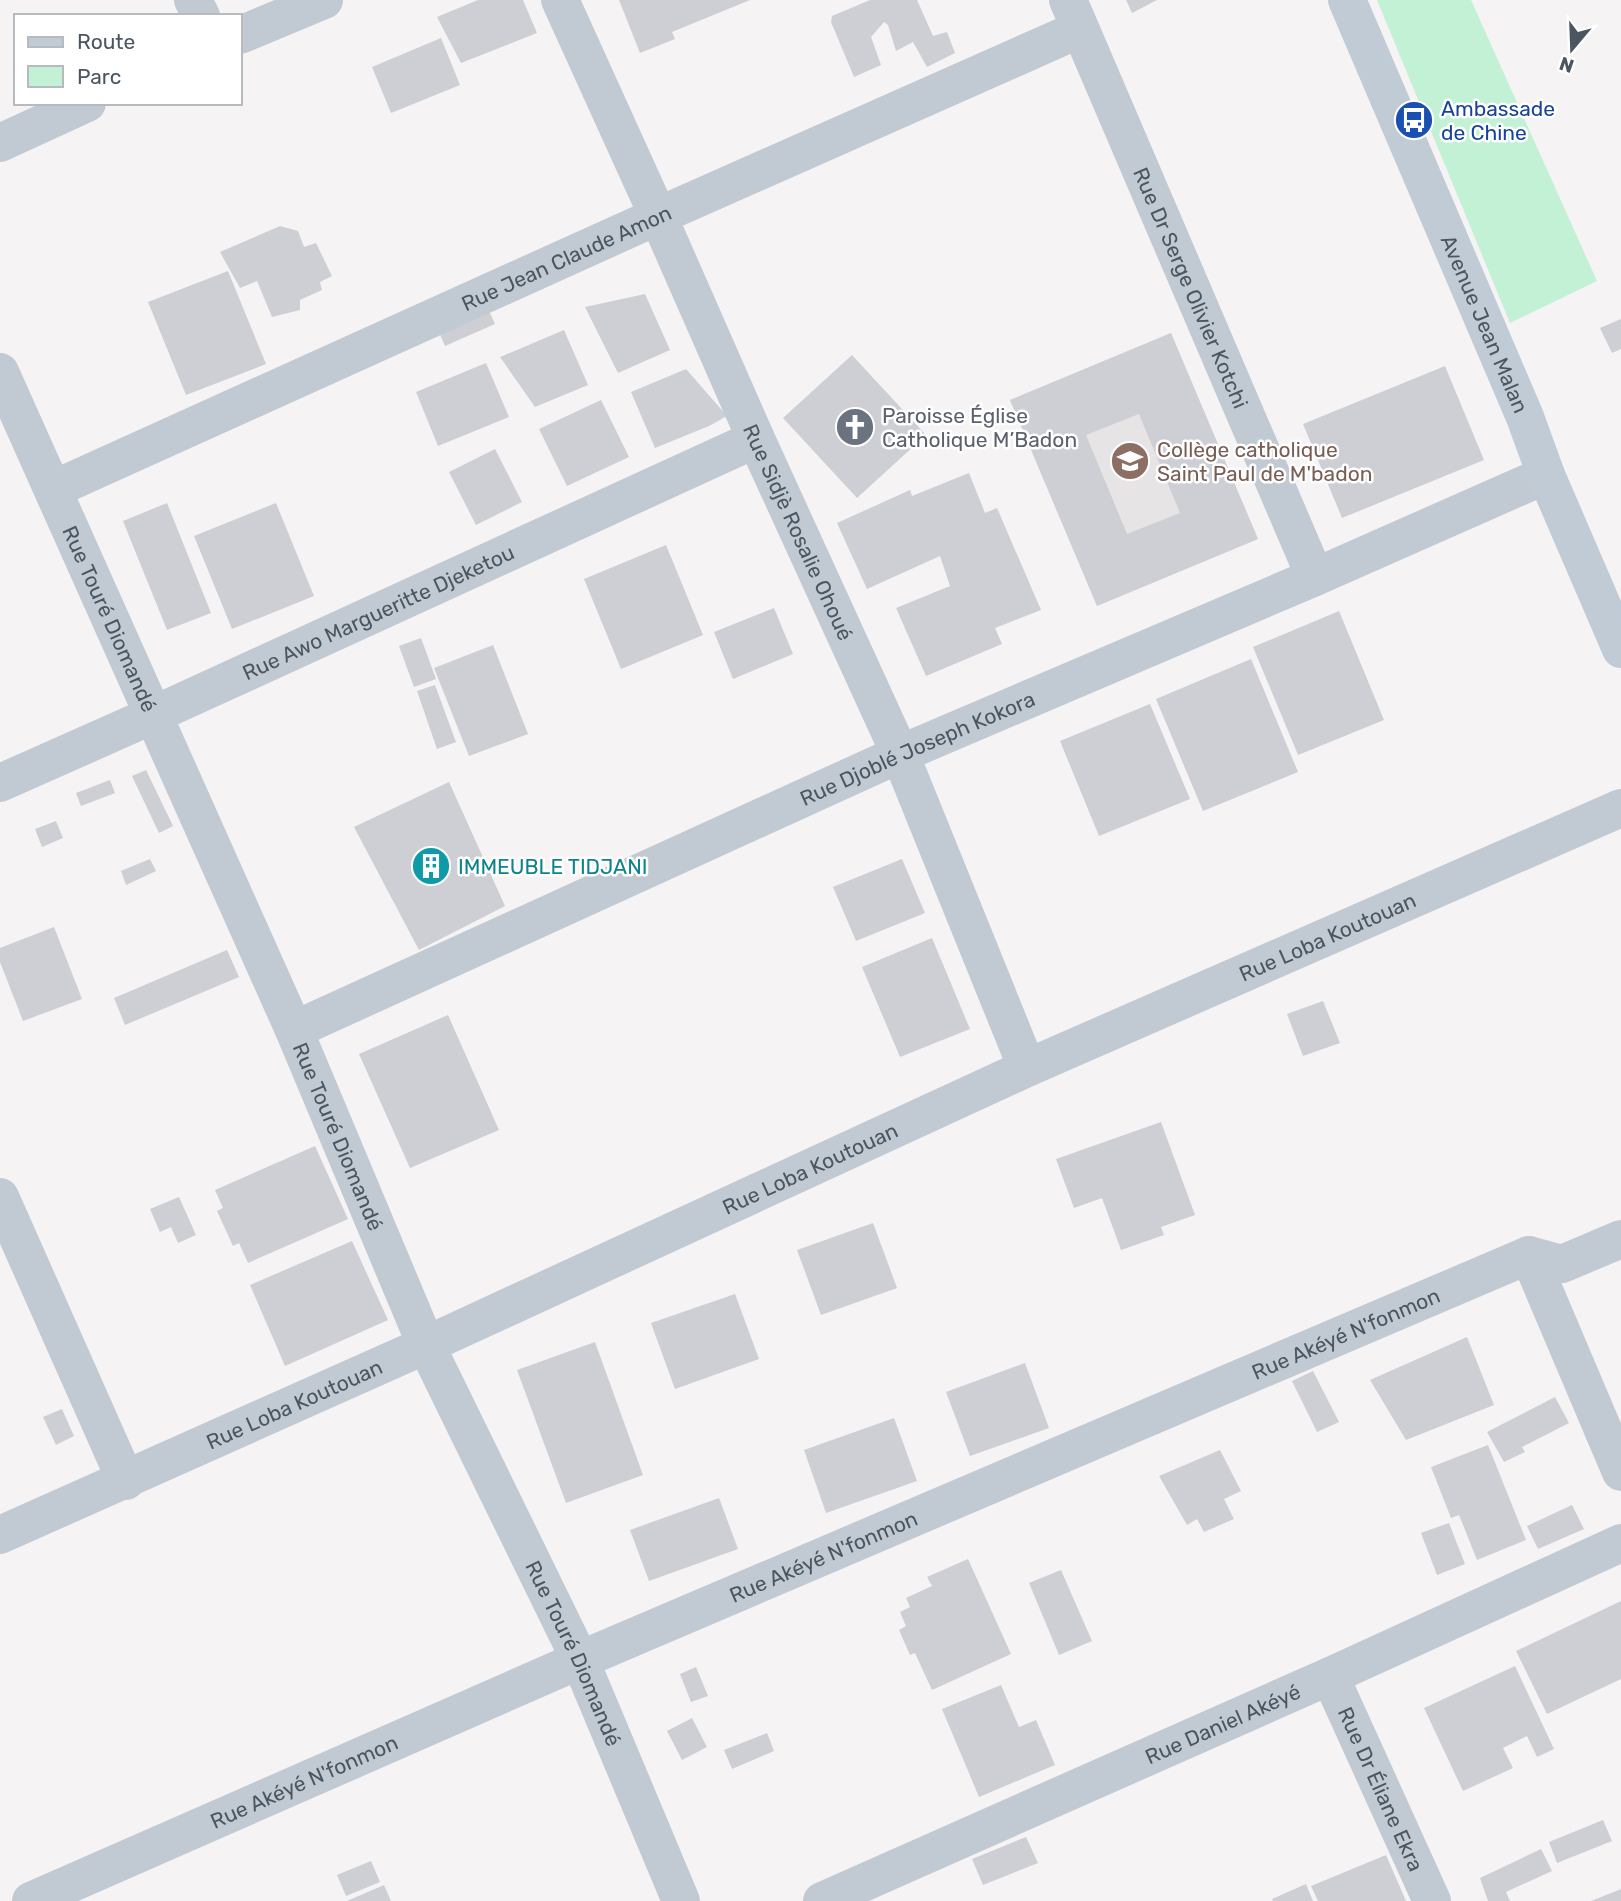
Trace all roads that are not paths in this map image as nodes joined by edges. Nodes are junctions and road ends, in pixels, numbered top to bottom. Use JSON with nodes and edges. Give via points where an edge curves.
{"nodes":[{"id":1,"x":324,"y":0,"type":"edge"},
{"id":2,"x":560,"y":0,"type":"edge"},
{"id":3,"x":1347,"y":0,"type":"edge"},
{"id":4,"x":1074,"y":14,"type":"edge"},
{"id":5,"x":242,"y":34,"type":"edge"},
{"id":6,"x":83,"y":105,"type":"edge"},
{"id":7,"x":0,"y":143,"type":"edge"},
{"id":8,"x":658,"y":216,"type":"junction"},
{"id":9,"x":0,"y":372,"type":"edge"},
{"id":10,"x":755,"y":439,"type":"junction"},
{"id":11,"x":1546,"y":475,"type":"junction"},
{"id":12,"x":54,"y":489,"type":"junction"},
{"id":13,"x":1315,"y":578,"type":"junction"},
{"id":14,"x":1621,"y":649,"type":"edge"},
{"id":15,"x":153,"y":715,"type":"junction"},
{"id":16,"x":900,"y":754,"type":"junction"},
{"id":17,"x":0,"y":783,"type":"edge"},
{"id":18,"x":1621,"y":808,"type":"edge"},
{"id":19,"x":294,"y":1030,"type":"junction"},
{"id":20,"x":1027,"y":1068,"type":"junction"},
{"id":21,"x":0,"y":1197,"type":"edge"},
{"id":22,"x":1621,"y":1239,"type":"edge"},
{"id":23,"x":1529,"y":1255,"type":"junction"},
{"id":24,"x":426,"y":1345,"type":"junction"},
{"id":25,"x":1621,"y":1472,"type":"edge"},
{"id":26,"x":126,"y":1480,"type":"junction"},
{"id":27,"x":0,"y":1535,"type":"edge"},
{"id":28,"x":1621,"y":1544,"type":"edge"},
{"id":29,"x":580,"y":1660,"type":"junction"},
{"id":30,"x":1329,"y":1676,"type":"junction"},
{"id":31,"x":31,"y":1901,"type":"edge"},
{"id":32,"x":681,"y":1901,"type":"edge"},
{"id":33,"x":822,"y":1901,"type":"edge"},
{"id":34,"x":1432,"y":1901,"type":"edge"}],
"edges":[{"from":1,"to":5,"type":"street"},
{"from":2,"to":8,"type":"street","name":"Rue Sidjè Rosalie Ohoué"},
{"from":3,"to":11,"type":"main road","name":"Avenue Jean Malan"},
{"from":4,"to":8,"type":"street","name":"Rue Jean Claude Amon"},
{"from":4,"to":13,"type":"street","name":"Rue Dr Serge Olivier Kotchi"},
{"from":6,"to":7,"type":"street"},
{"from":8,"to":10,"type":"street","name":"Rue Sidjè Rosalie Ohoué"},
{"from":8,"to":12,"type":"street","name":"Rue Jean Claude Amon"},
{"from":9,"to":12,"type":"street","name":"Rue Touré Diomandé"},
{"from":10,"to":15,"type":"street","name":"Rue Awo Margueritte Djeketou"},
{"from":10,"to":16,"type":"street","name":"Rue Sidjè Rosalie Ohoué"},
{"from":11,"to":13,"type":"street","name":"Rue Djoblé Joseph Kokora"},
{"from":11,"to":14,"type":"main road","name":"Avenue Jean Malan"},
{"from":12,"to":15,"type":"street","name":"Rue Touré Diomandé"},
{"from":13,"to":16,"type":"street","name":"Rue Djoblé Joseph Kokora"},
{"from":15,"to":17,"type":"street","name":"Rue Awo Margueritte Djeketou"},
{"from":15,"to":19,"type":"street","name":"Rue Touré Diomandé"},
{"from":16,"to":19,"type":"street","name":"Rue Djoblé Joseph Kokora"},
{"from":16,"to":20,"type":"street","name":"Rue Sidjè Rosalie Ohoué"},
{"from":18,"to":20,"type":"street","name":"Rue Loba Koutouan"},
{"from":19,"to":24,"type":"street","name":"Rue Touré Diomandé"},
{"from":20,"to":24,"type":"street","name":"Rue Loba Koutouan"},
{"from":21,"to":26,"type":"street"},
{"from":22,"to":23,"type":"street","via":[[1562,1264]]},
{"from":23,"to":25,"type":"street"},
{"from":23,"to":29,"type":"street","name":"Rue Akéyé N'fonmon"},
{"from":24,"to":26,"type":"street","name":"Rue Loba Koutouan"},
{"from":24,"to":29,"type":"street","name":"Rue Touré Diomandé"},
{"from":26,"to":27,"type":"street","name":"Rue Loba Koutouan"},
{"from":28,"to":30,"type":"street","name":"Rue Daniel Akéyé"},
{"from":29,"to":31,"type":"street","name":"Rue Akéyé N'fonmon"},
{"from":29,"to":32,"type":"street","name":"Rue Touré Diomandé"},
{"from":30,"to":33,"type":"street","name":"Rue Daniel Akéyé"},
{"from":30,"to":34,"type":"street","name":"Rue Dr Éliane Ekra"}]}
